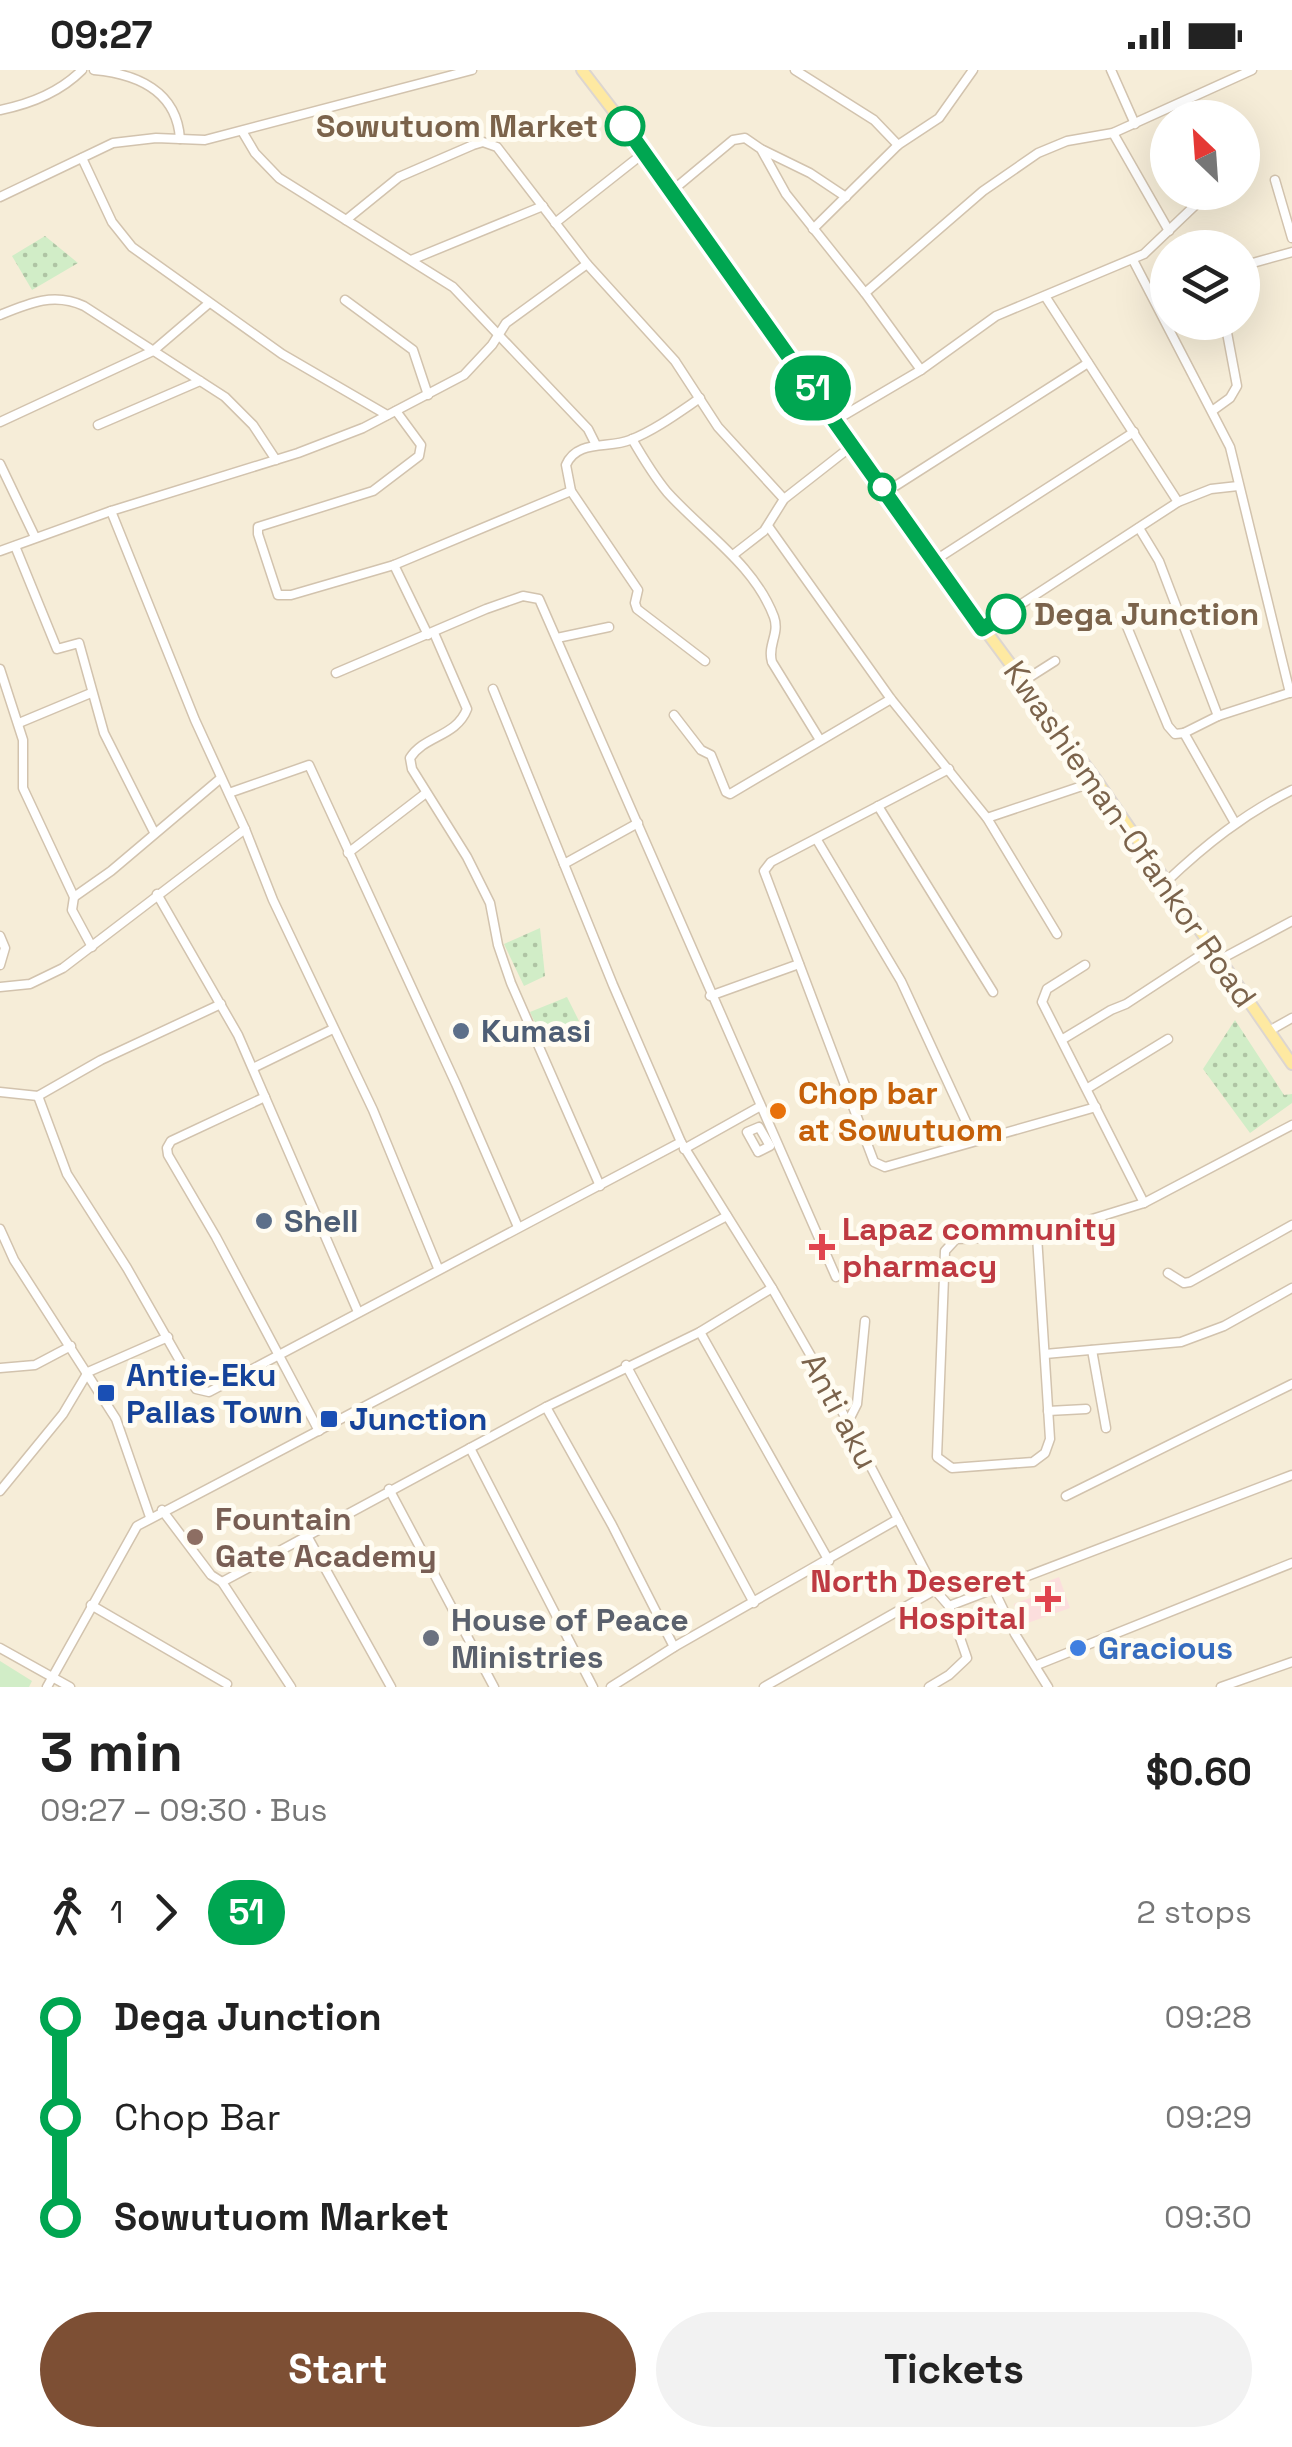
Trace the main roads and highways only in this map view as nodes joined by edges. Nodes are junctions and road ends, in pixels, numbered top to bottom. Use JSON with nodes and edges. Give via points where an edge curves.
{"nodes":[{"id":1,"x":582,"y":70,"type":"edge"},
{"id":2,"x":1292,"y":1064,"type":"edge"}],
"edges":[{"from":1,"to":2,"type":"main road","name":"Kwashieman-Ofankor Road","via":[[1097,782]]}]}
